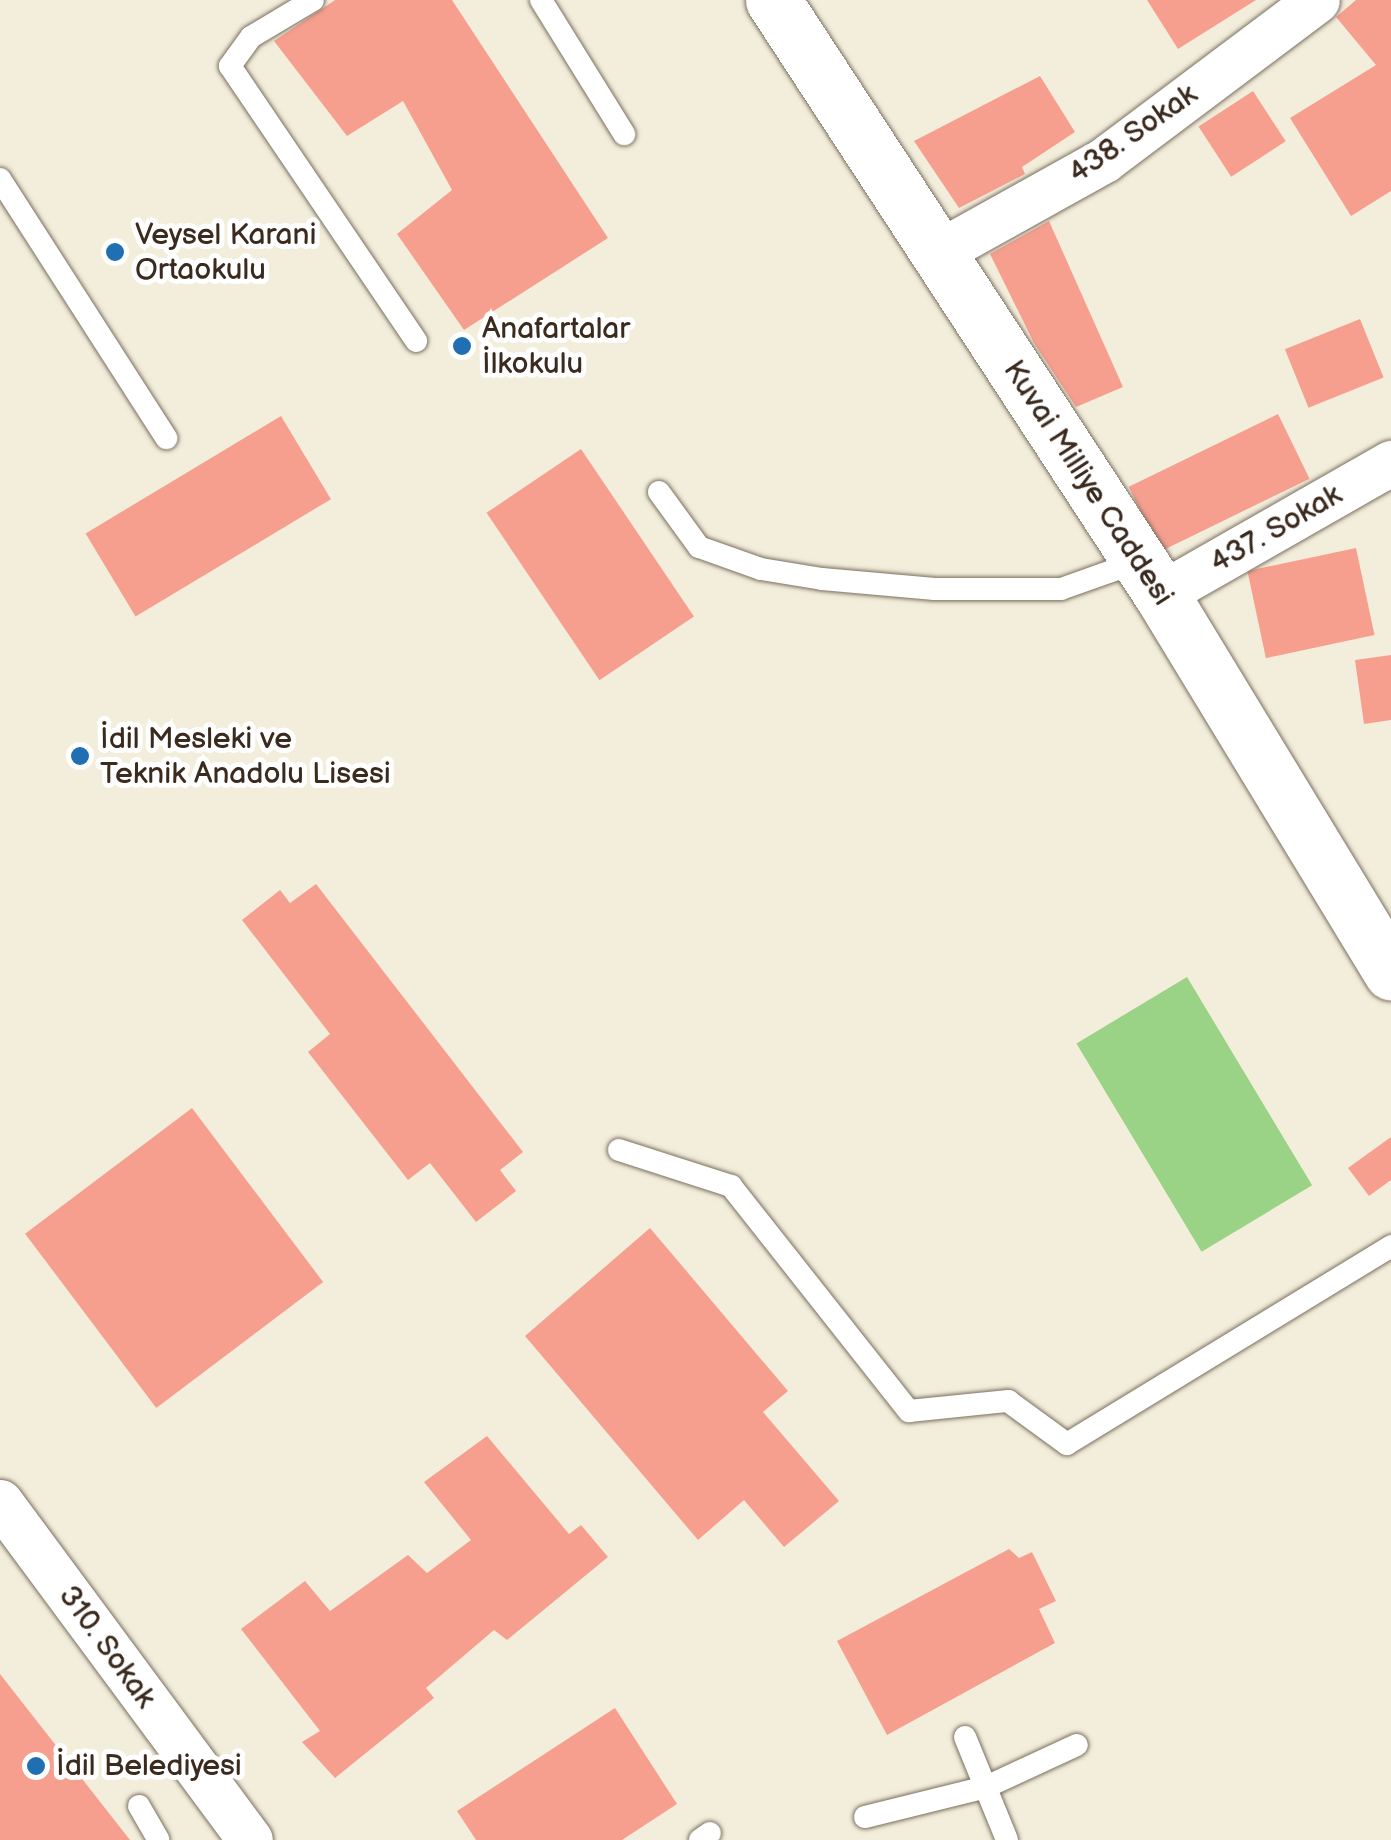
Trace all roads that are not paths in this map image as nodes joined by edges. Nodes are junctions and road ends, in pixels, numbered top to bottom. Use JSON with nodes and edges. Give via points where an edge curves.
{"nodes":[{"id":1,"x":314,"y":0,"type":"edge"},
{"id":2,"x":542,"y":0,"type":"edge"},
{"id":3,"x":773,"y":0,"type":"edge"},
{"id":4,"x":1317,"y":0,"type":"edge"},
{"id":5,"x":624,"y":134,"type":"dead end"},
{"id":6,"x":0,"y":179,"type":"edge"},
{"id":7,"x":939,"y":252,"type":"junction"},
{"id":8,"x":416,"y":341,"type":"dead end"},
{"id":9,"x":166,"y":438,"type":"dead end"},
{"id":10,"x":1391,"y":463,"type":"edge"},
{"id":11,"x":659,"y":492,"type":"dead end"},
{"id":12,"x":1150,"y":578,"type":"junction"},
{"id":13,"x":1391,"y":974,"type":"edge"},
{"id":14,"x":618,"y":1150,"type":"dead end"},
{"id":15,"x":1391,"y":1246,"type":"edge"},
{"id":16,"x":0,"y":1502,"type":"edge"},
{"id":17,"x":965,"y":1736,"type":"dead end"},
{"id":18,"x":1077,"y":1745,"type":"dead end"},
{"id":19,"x":986,"y":1787,"type":"junction"},
{"id":20,"x":139,"y":1806,"type":"dead end"},
{"id":21,"x":865,"y":1817,"type":"dead end"},
{"id":22,"x":159,"y":1840,"type":"edge"},
{"id":23,"x":250,"y":1840,"type":"edge"},
{"id":24,"x":1008,"y":1840,"type":"edge"}],
"edges":[{"from":1,"to":8,"type":"lane","via":[[251,37],[230,66]]},
{"from":2,"to":5,"type":"lane"},
{"from":3,"to":7,"type":"street","name":"Kuvai Milliye Caddesi"},
{"from":4,"to":7,"type":"street","name":"438. Sokak","via":[[1104,160]]},
{"from":6,"to":9,"type":"lane"},
{"from":7,"to":12,"type":"street","name":"Kuvai Milliye Caddesi"},
{"from":10,"to":12,"type":"street","name":"437. Sokak"},
{"from":11,"to":12,"type":"lane","via":[[699,547],[761,569],[822,580],[1062,589]]},
{"from":12,"to":13,"type":"street","name":"Kuvai Milliye Caddesi"},
{"from":14,"to":15,"type":"lane","via":[[730,1186],[909,1411],[1008,1401],[1067,1444]]},
{"from":16,"to":23,"type":"street","name":"310. Sokak"},
{"from":17,"to":19,"type":"lane"},
{"from":18,"to":19,"type":"lane"},
{"from":19,"to":21,"type":"lane"},
{"from":19,"to":24,"type":"lane"},
{"from":20,"to":22,"type":"lane"}]}
